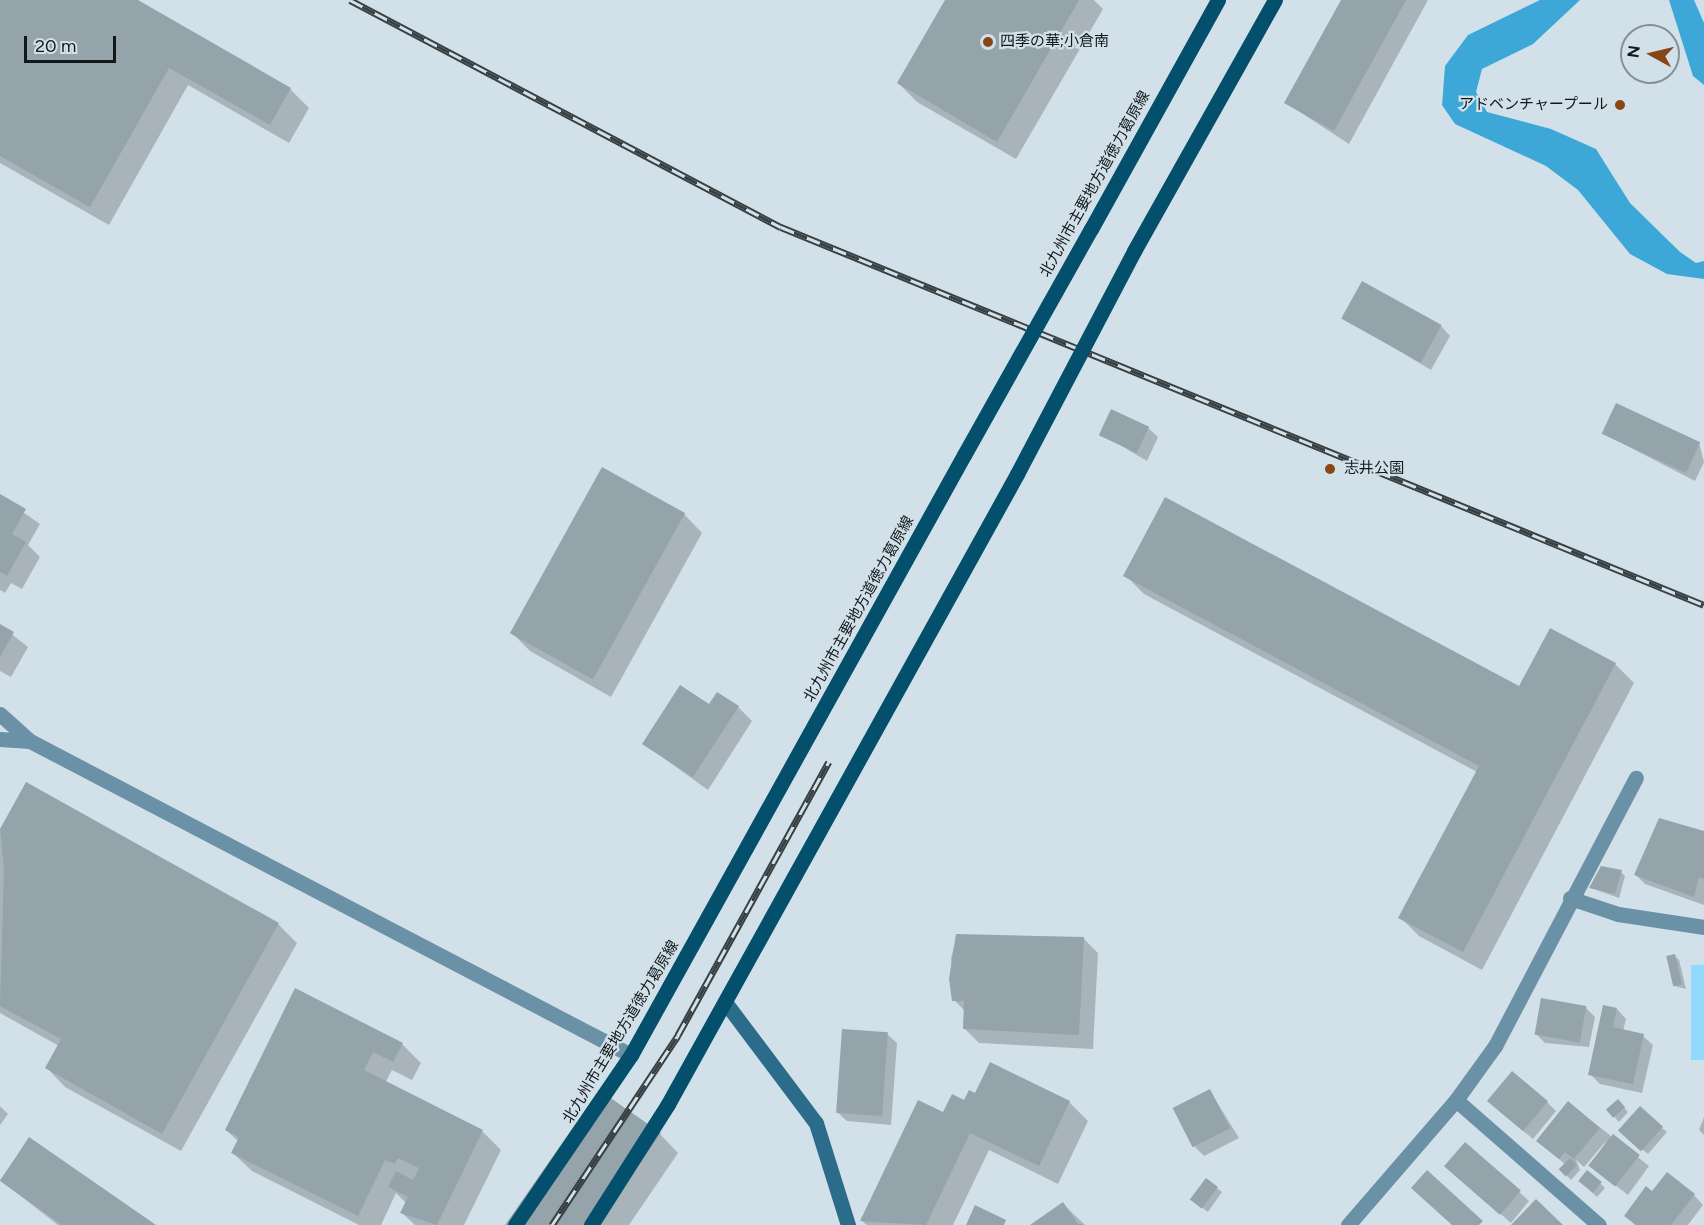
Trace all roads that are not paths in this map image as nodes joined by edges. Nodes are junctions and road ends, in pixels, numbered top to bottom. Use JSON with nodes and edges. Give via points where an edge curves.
{"nodes":[{"id":1,"x":1218,"y":0,"type":"edge"},
{"id":2,"x":1275,"y":0,"type":"edge"},
{"id":3,"x":0,"y":714,"type":"edge"},
{"id":4,"x":0,"y":740,"type":"edge"},
{"id":5,"x":30,"y":741,"type":"junction"},
{"id":6,"x":1636,"y":778,"type":"dead end"},
{"id":7,"x":1570,"y":898,"type":"junction"},
{"id":8,"x":1704,"y":927,"type":"edge"},
{"id":9,"x":725,"y":1002,"type":"junction"},
{"id":10,"x":631,"y":1055,"type":"junction"},
{"id":11,"x":1456,"y":1100,"type":"junction"},
{"id":12,"x":514,"y":1225,"type":"edge"},
{"id":13,"x":591,"y":1225,"type":"edge"},
{"id":14,"x":848,"y":1225,"type":"edge"},
{"id":15,"x":1348,"y":1225,"type":"edge"},
{"id":16,"x":1599,"y":1225,"type":"edge"}],
"edges":[{"from":1,"to":10,"type":"main road","name":"北九州市主要地方道徳力葛原線","bridge":true},
{"from":2,"to":9,"type":"main road","bridge":true},
{"from":3,"to":5,"type":"street"},
{"from":4,"to":5,"type":"street"},
{"from":5,"to":10,"type":"street"},
{"from":6,"to":7,"type":"street"},
{"from":7,"to":8,"type":"street","via":[[1618,914]]},
{"from":7,"to":11,"type":"street","via":[[1495,1046]]},
{"from":9,"to":13,"type":"main road"},
{"from":9,"to":14,"type":"street","via":[[816,1124]]},
{"from":10,"to":12,"type":"main road","name":"北九州市主要地方道徳力葛原線"},
{"from":11,"to":15,"type":"street"},
{"from":11,"to":16,"type":"street"}]}
